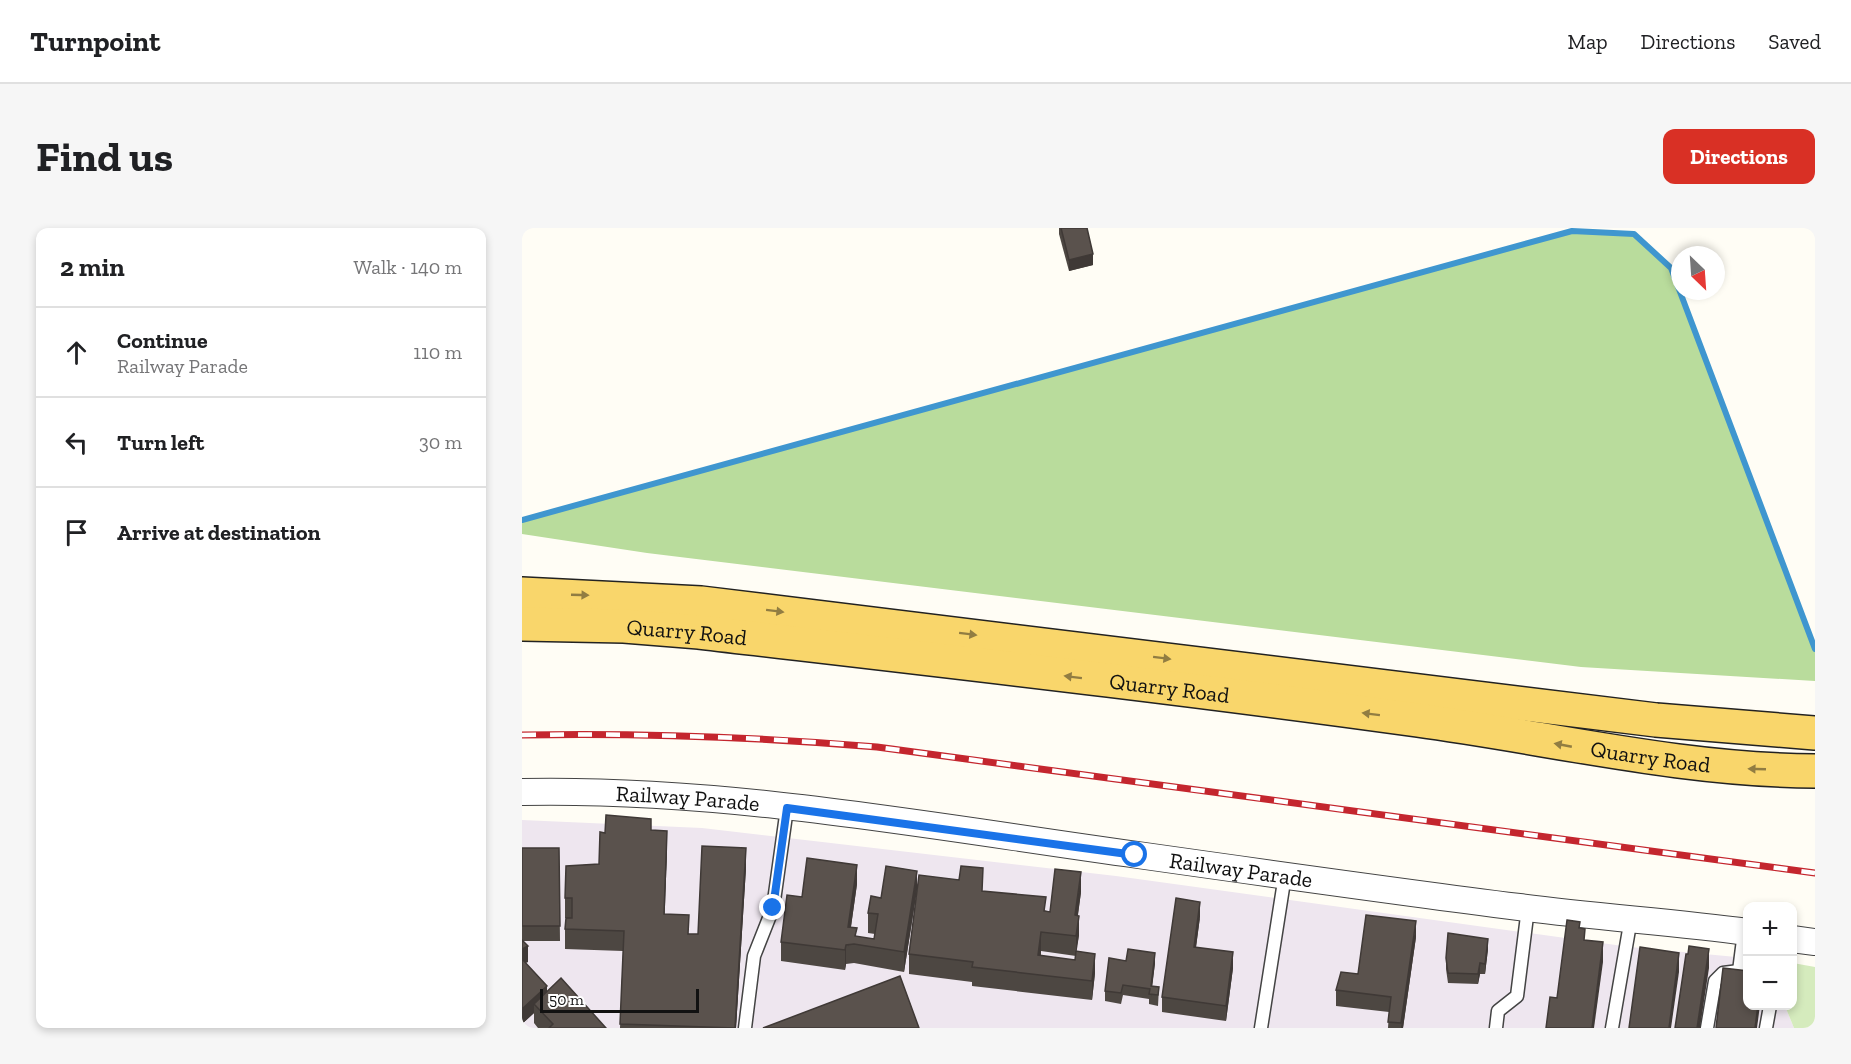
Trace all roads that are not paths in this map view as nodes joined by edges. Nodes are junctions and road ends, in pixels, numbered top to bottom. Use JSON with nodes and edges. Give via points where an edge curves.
{"nodes":[{"id":1,"x":522,"y":594,"type":"edge"},
{"id":2,"x":522,"y":624,"type":"edge"},
{"id":3,"x":1815,"y":733,"type":"edge"},
{"id":4,"x":1815,"y":771,"type":"edge"},
{"id":5,"x":522,"y":792,"type":"edge"},
{"id":6,"x":787,"y":808,"type":"junction"},
{"id":7,"x":1284,"y":875,"type":"junction"},
{"id":8,"x":1528,"y":908,"type":"junction"},
{"id":9,"x":1631,"y":918,"type":"junction"},
{"id":10,"x":1743,"y":932,"type":"edge"},
{"id":11,"x":1797,"y":940,"type":"edge"},
{"id":12,"x":1815,"y":942,"type":"edge"},
{"id":13,"x":1743,"y":972,"type":"edge"},
{"id":14,"x":1769,"y":1010,"type":"edge"},
{"id":15,"x":745,"y":1028,"type":"edge"},
{"id":16,"x":1261,"y":1028,"type":"edge"},
{"id":17,"x":1496,"y":1028,"type":"edge"},
{"id":18,"x":1612,"y":1028,"type":"edge"},
{"id":19,"x":1707,"y":1028,"type":"edge"},
{"id":20,"x":1766,"y":1028,"type":"edge"}],
"edges":[{"from":1,"to":3,"type":"main road","name":"Quarry Road","one_way":true,"via":[[702,603],[1656,720]]},
{"from":4,"to":2,"type":"main road","name":"Quarry Road","one_way":true,"via":[[1732,768],[1644,758],[1417,720],[699,632]]},
{"from":5,"to":6,"type":"street","name":"Railway Parade","via":[[719,799]]},
{"from":6,"to":7,"type":"street","name":"Railway Parade"},
{"from":6,"to":15,"type":"lane","via":[[773,908],[754,956]]},
{"from":7,"to":8,"type":"street","name":"Railway Parade"},
{"from":7,"to":16,"type":"lane"},
{"from":8,"to":9,"type":"street","name":"Railway Parade"},
{"from":8,"to":17,"type":"lane","via":[[1517,996],[1498,1011]]},
{"from":9,"to":10,"type":"street","name":"Railway Parade"},
{"from":9,"to":18,"type":"lane"},
{"from":11,"to":12,"type":"street"},
{"from":13,"to":19,"type":"lane","via":[[1723,973],[1715,981]]},
{"from":14,"to":20,"type":"lane"}]}
